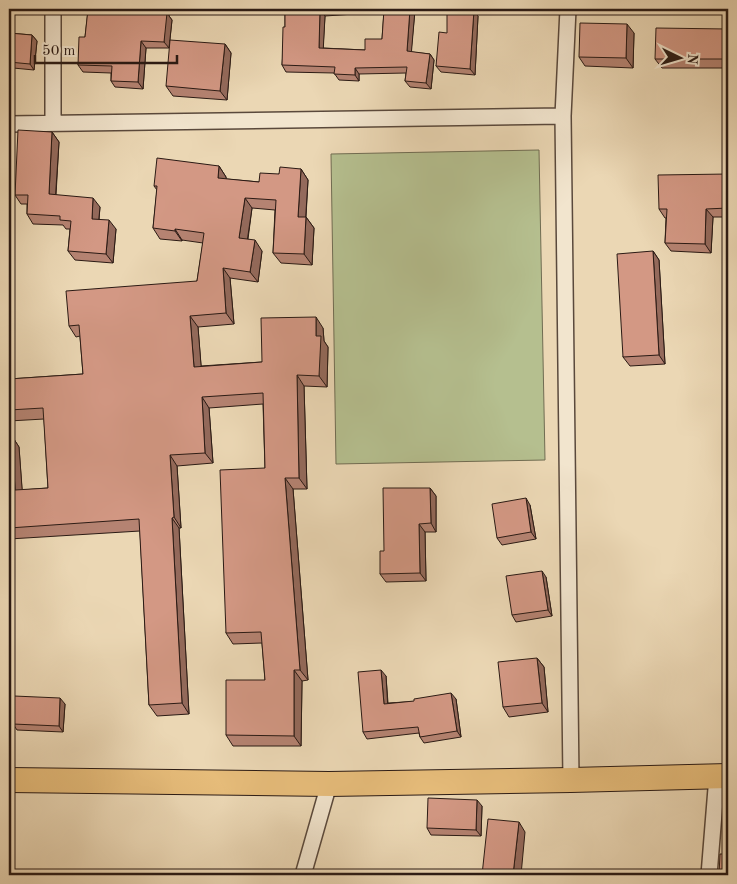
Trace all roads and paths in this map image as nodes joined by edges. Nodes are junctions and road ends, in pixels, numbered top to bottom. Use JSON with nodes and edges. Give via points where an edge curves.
{"nodes":[{"id":1,"x":54,"y":9,"type":"edge"},
{"id":2,"x":568,"y":9,"type":"edge"},
{"id":3,"x":563,"y":116,"type":"junction"},
{"id":4,"x":54,"y":123,"type":"junction"},
{"id":5,"x":9,"y":124,"type":"edge"},
{"id":6,"x":723,"y":776,"type":"edge"},
{"id":7,"x":9,"y":780,"type":"edge"},
{"id":8,"x":571,"y":780,"type":"junction"},
{"id":9,"x":329,"y":784,"type":"junction"},
{"id":10,"x":304,"y":875,"type":"edge"},
{"id":11,"x":709,"y":875,"type":"edge"}],
"edges":[{"from":1,"to":4,"type":"street"},
{"from":2,"to":3,"type":"street"},
{"from":3,"to":4,"type":"street"},
{"from":3,"to":8,"type":"street"},
{"from":4,"to":5,"type":"street"},
{"from":6,"to":8,"type":"main road"},
{"from":6,"to":11,"type":"street"},
{"from":7,"to":9,"type":"main road"},
{"from":8,"to":9,"type":"main road"},
{"from":9,"to":10,"type":"street"}]}
